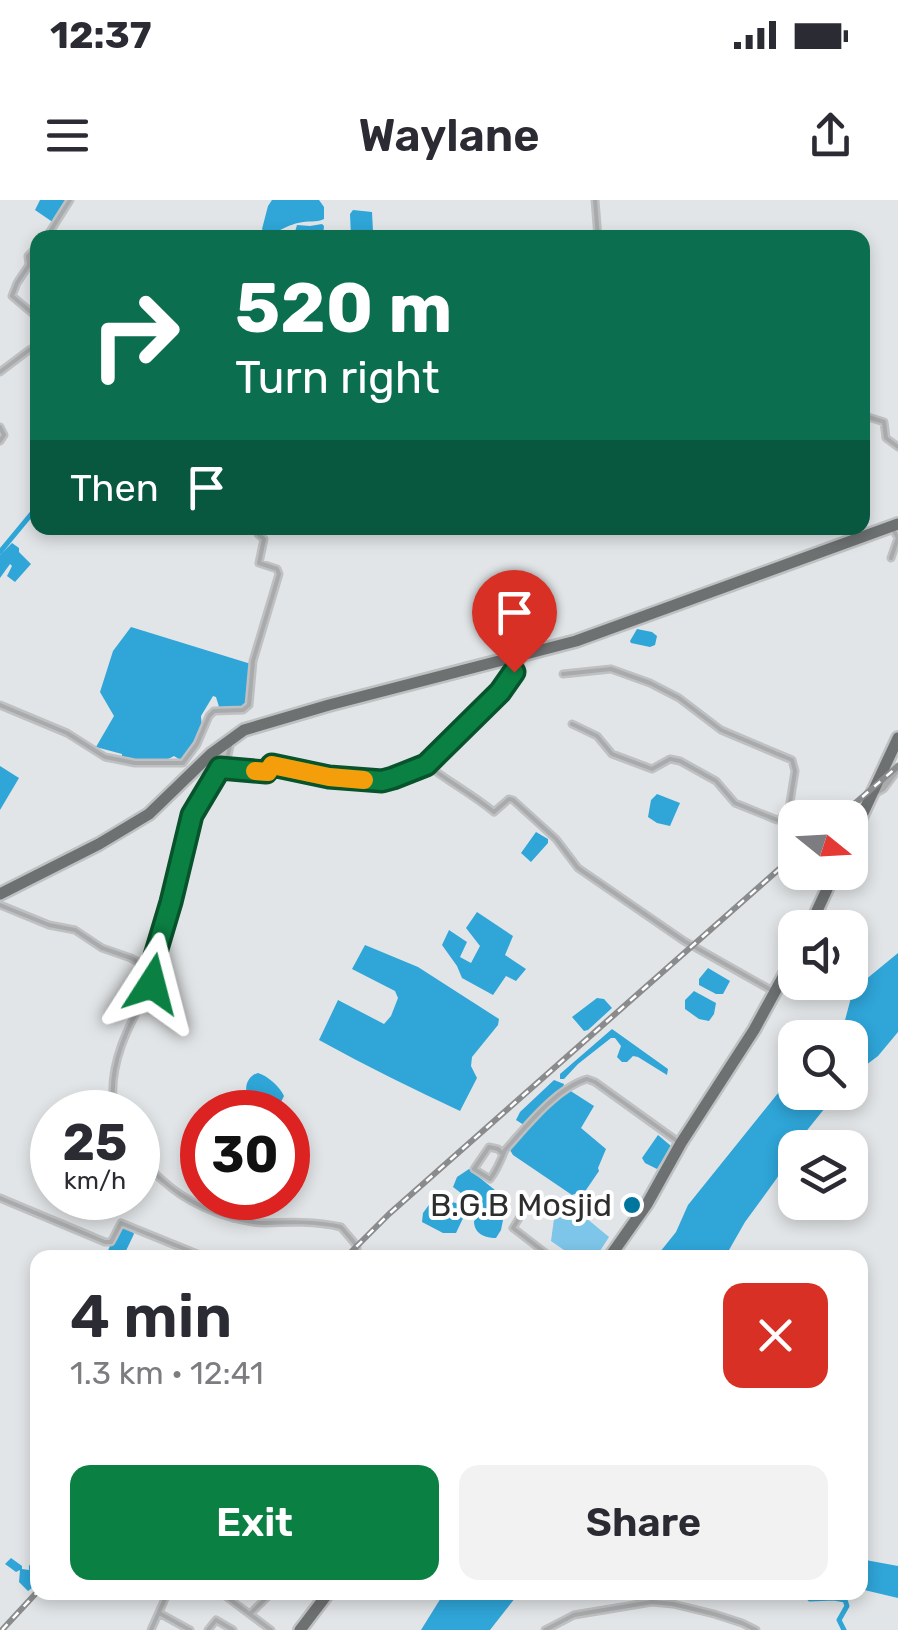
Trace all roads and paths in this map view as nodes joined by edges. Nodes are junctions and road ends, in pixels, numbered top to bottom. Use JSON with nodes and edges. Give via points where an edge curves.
{"nodes":[{"id":1,"x":70,"y":200,"type":"edge"},
{"id":2,"x":594,"y":200,"type":"edge"},
{"id":3,"x":51,"y":230,"type":"edge"},
{"id":4,"x":597,"y":230,"type":"edge"},
{"id":5,"x":30,"y":254,"type":"edge"},
{"id":6,"x":30,"y":311,"type":"edge"},
{"id":7,"x":30,"y":350,"type":"edge"},
{"id":8,"x":0,"y":372,"type":"edge"},
{"id":9,"x":870,"y":418,"type":"edge"},
{"id":10,"x":0,"y":426,"type":"edge"},
{"id":11,"x":0,"y":441,"type":"edge"},
{"id":12,"x":898,"y":447,"type":"edge"},
{"id":13,"x":895,"y":525,"type":"edge"},
{"id":14,"x":870,"y":534,"type":"edge"},
{"id":15,"x":259,"y":535,"type":"edge"},
{"id":16,"x":868,"y":535,"type":"edge"},
{"id":17,"x":890,"y":558,"type":"dead end"},
{"id":18,"x":527,"y":654,"type":"junction"},
{"id":19,"x":563,"y":674,"type":"dead end"},
{"id":20,"x":0,"y":705,"type":"edge"},
{"id":21,"x":572,"y":724,"type":"dead end"},
{"id":22,"x":232,"y":737,"type":"junction"},
{"id":23,"x":898,"y":738,"type":"edge"},
{"id":24,"x":426,"y":765,"type":"junction"},
{"id":25,"x":220,"y":768,"type":"junction"},
{"id":26,"x":898,"y":768,"type":"edge"},
{"id":27,"x":873,"y":794,"type":"junction"},
{"id":28,"x":790,"y":800,"type":"edge"},
{"id":29,"x":868,"y":804,"type":"edge"},
{"id":30,"x":778,"y":819,"type":"edge"},
{"id":31,"x":0,"y":894,"type":"edge"},
{"id":32,"x":0,"y":905,"type":"edge"},
{"id":33,"x":151,"y":969,"type":"junction"},
{"id":34,"x":778,"y":986,"type":"edge"},
{"id":35,"x":775,"y":992,"type":"junction"},
{"id":36,"x":113,"y":1090,"type":"edge"},
{"id":37,"x":681,"y":1143,"type":"junction"},
{"id":38,"x":504,"y":1154,"type":"junction"},
{"id":39,"x":160,"y":1179,"type":"edge"},
{"id":40,"x":0,"y":1198,"type":"edge"},
{"id":41,"x":521,"y":1215,"type":"dead end"},
{"id":42,"x":187,"y":1250,"type":"edge"},
{"id":43,"x":357,"y":1250,"type":"dead end"},
{"id":44,"x":542,"y":1250,"type":"edge"},
{"id":45,"x":615,"y":1250,"type":"edge"},
{"id":46,"x":165,"y":1600,"type":"edge"},
{"id":47,"x":232,"y":1600,"type":"edge"},
{"id":48,"x":264,"y":1600,"type":"edge"},
{"id":49,"x":323,"y":1600,"type":"edge"},
{"id":50,"x":160,"y":1613,"type":"junction"},
{"id":51,"x":251,"y":1613,"type":"junction"},
{"id":52,"x":150,"y":1630,"type":"edge"},
{"id":53,"x":190,"y":1630,"type":"edge"},
{"id":54,"x":208,"y":1630,"type":"edge"},
{"id":55,"x":233,"y":1630,"type":"edge"},
{"id":56,"x":272,"y":1630,"type":"edge"},
{"id":57,"x":300,"y":1630,"type":"edge"},
{"id":58,"x":545,"y":1630,"type":"edge"},
{"id":59,"x":756,"y":1630,"type":"edge"}],
"edges":[{"from":1,"to":3,"type":"street"},
{"from":2,"to":4,"type":"street"},
{"from":5,"to":6,"type":"street","via":[[12,296]]},
{"from":7,"to":8,"type":"street"},
{"from":9,"to":12,"type":"street","via":[[884,422],[886,438]]},
{"from":10,"to":11,"type":"street"},
{"from":13,"to":14,"type":"highway"},
{"from":13,"to":17,"type":"street"},
{"from":15,"to":20,"type":"street","via":[[260,563],[280,574],[253,661],[248,705],[214,711],[183,764],[105,757]]},
{"from":16,"to":18,"type":"highway"},
{"from":18,"to":22,"type":"highway"},
{"from":18,"to":24,"type":"street","via":[[500,692]]},
{"from":19,"to":28,"type":"street","via":[[611,669],[650,683],[721,730],[792,760]]},
{"from":21,"to":30,"type":"street","via":[[597,736],[612,754],[652,769],[680,761],[716,781],[735,803]]},
{"from":22,"to":25,"type":"street"},
{"from":22,"to":31,"type":"highway","via":[[149,814]]},
{"from":23,"to":27,"type":"highway"},
{"from":24,"to":25,"type":"street","via":[[382,781],[272,765],[266,772]]},
{"from":24,"to":35,"type":"street","via":[[494,812],[513,800],[578,868],[684,942]]},
{"from":25,"to":33,"type":"street","via":[[192,815]]},
{"from":26,"to":27,"type":"street"},
{"from":27,"to":29,"type":"highway"},
{"from":32,"to":33,"type":"street","via":[[74,930]]},
{"from":33,"to":36,"type":"street","via":[[152,984],[117,1058]]},
{"from":34,"to":35,"type":"highway"},
{"from":35,"to":37,"type":"highway"},
{"from":37,"to":38,"type":"street","via":[[586,1079],[524,1126]]},
{"from":37,"to":45,"type":"highway"},
{"from":38,"to":38,"type":"street","via":[[490,1179],[474,1169],[489,1147]]},
{"from":39,"to":43,"type":"street","via":[[199,1207],[250,1222],[341,1227]]},
{"from":40,"to":42,"type":"street","via":[[105,1242],[121,1223]]},
{"from":41,"to":44,"type":"street","via":[[513,1228]]},
{"from":46,"to":50,"type":"street"},
{"from":47,"to":51,"type":"street"},
{"from":48,"to":51,"type":"street"},
{"from":49,"to":57,"type":"highway"},
{"from":50,"to":52,"type":"street"},
{"from":50,"to":53,"type":"street"},
{"from":51,"to":56,"type":"street"},
{"from":54,"to":55,"type":"street","via":[[216,1620]]},
{"from":58,"to":59,"type":"street","via":[[574,1615],[652,1602]]}]}
